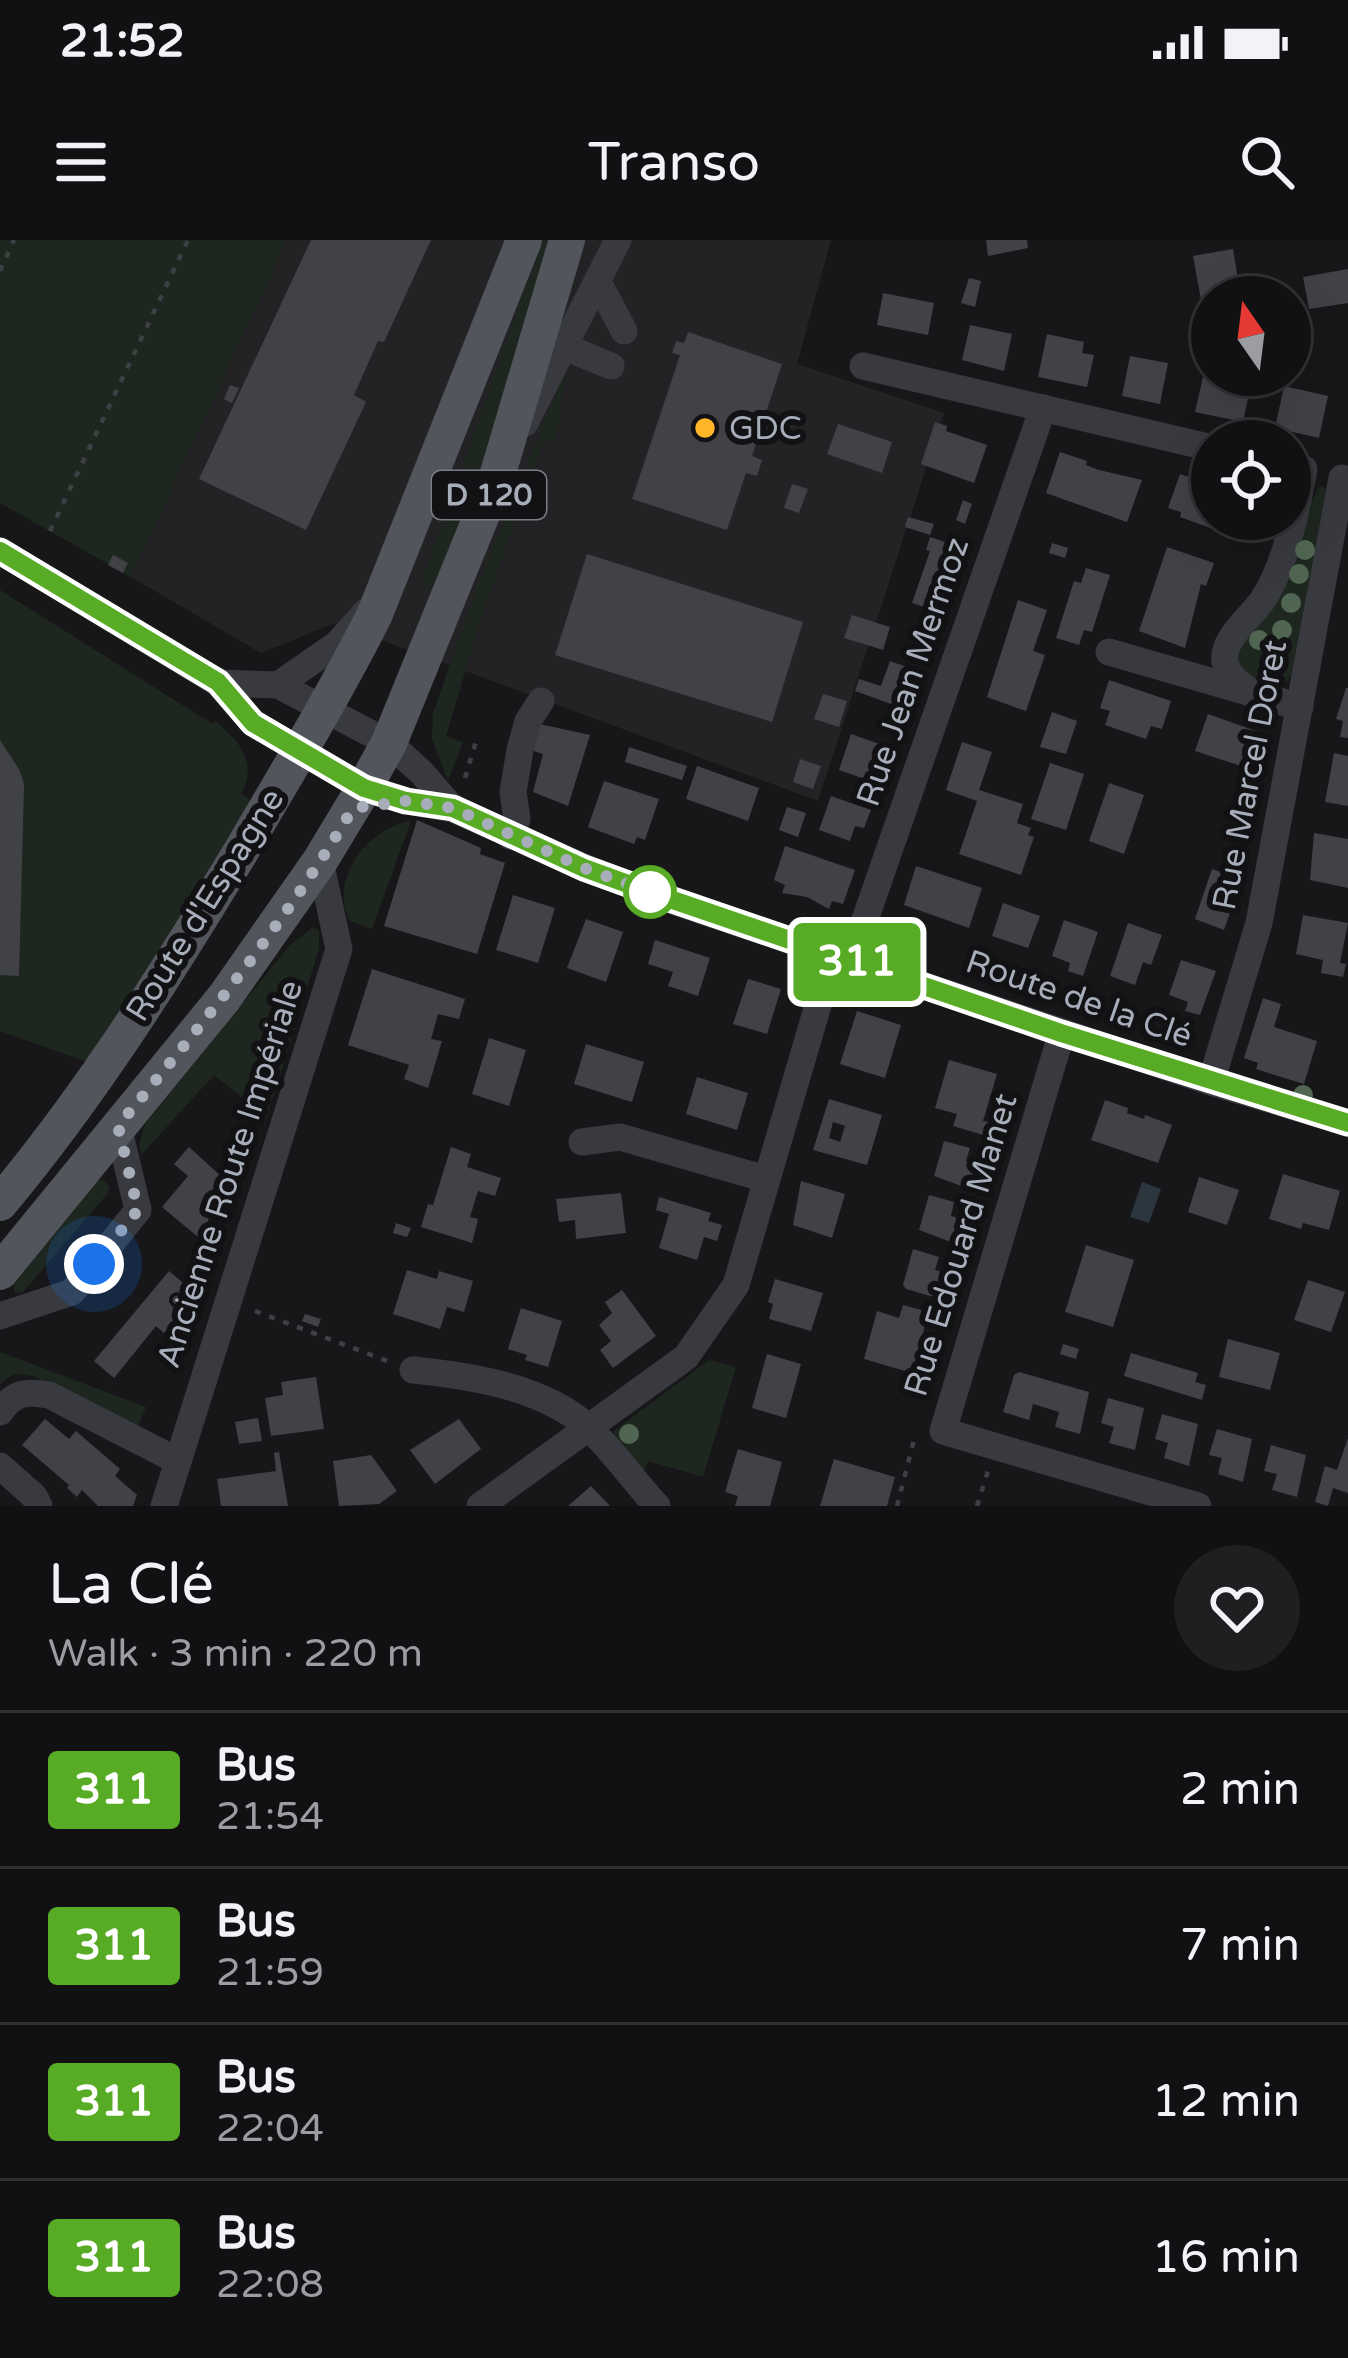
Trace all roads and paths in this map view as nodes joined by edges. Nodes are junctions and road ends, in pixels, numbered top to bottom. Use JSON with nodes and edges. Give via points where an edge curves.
{"nodes":[{"id":1,"x":14,"y":240,"type":"edge"},
{"id":2,"x":188,"y":240,"type":"edge"},
{"id":3,"x":524,"y":240,"type":"edge"},
{"id":4,"x":567,"y":240,"type":"edge"},
{"id":5,"x":618,"y":240,"type":"edge"},
{"id":6,"x":0,"y":271,"type":"edge"},
{"id":7,"x":598,"y":282,"type":"junction"},
{"id":8,"x":625,"y":331,"type":"dead end"},
{"id":9,"x":565,"y":347,"type":"junction"},
{"id":10,"x":611,"y":366,"type":"dead end"},
{"id":11,"x":863,"y":366,"type":"dead end"},
{"id":12,"x":1043,"y":408,"type":"junction"},
{"id":13,"x":1191,"y":443,"type":"edge"},
{"id":14,"x":1311,"y":471,"type":"edge"},
{"id":15,"x":1345,"y":478,"type":"edge"},
{"id":16,"x":496,"y":480,"type":"junction"},
{"id":17,"x":50,"y":531,"type":"dead end"},
{"id":18,"x":1287,"y":540,"type":"edge"},
{"id":19,"x":0,"y":551,"type":"edge"},
{"id":20,"x":385,"y":591,"type":"junction"},
{"id":21,"x":1109,"y":652,"type":"dead end"},
{"id":22,"x":218,"y":682,"type":"junction"},
{"id":23,"x":278,"y":685,"type":"junction"},
{"id":24,"x":1257,"y":696,"type":"junction"},
{"id":25,"x":542,"y":700,"type":"dead end"},
{"id":26,"x":1300,"y":707,"type":"junction"},
{"id":27,"x":325,"y":709,"type":"junction"},
{"id":28,"x":477,"y":738,"type":"dead end"},
{"id":29,"x":388,"y":743,"type":"junction"},
{"id":30,"x":300,"y":752,"type":"junction"},
{"id":31,"x":358,"y":798,"type":"junction"},
{"id":32,"x":457,"y":801,"type":"junction"},
{"id":33,"x":510,"y":836,"type":"junction"},
{"id":34,"x":320,"y":861,"type":"junction"},
{"id":35,"x":842,"y":957,"type":"junction"},
{"id":36,"x":1061,"y":1033,"type":"junction"},
{"id":37,"x":1210,"y":1082,"type":"junction"},
{"id":38,"x":1348,"y":1124,"type":"edge"},
{"id":39,"x":118,"y":1126,"type":"junction"},
{"id":40,"x":582,"y":1142,"type":"dead end"},
{"id":41,"x":40,"y":1155,"type":"junction"},
{"id":42,"x":766,"y":1179,"type":"junction"},
{"id":43,"x":0,"y":1203,"type":"edge"},
{"id":44,"x":0,"y":1217,"type":"edge"},
{"id":45,"x":0,"y":1272,"type":"edge"},
{"id":46,"x":227,"y":1300,"type":"junction"},
{"id":47,"x":0,"y":1316,"type":"edge"},
{"id":48,"x":413,"y":1370,"type":"joint"},
{"id":49,"x":0,"y":1412,"type":"edge"},
{"id":50,"x":918,"y":1425,"type":"dead end"},
{"id":51,"x":588,"y":1428,"type":"junction"},
{"id":52,"x":994,"y":1447,"type":"junction"},
{"id":53,"x":178,"y":1461,"type":"junction"},
{"id":54,"x":0,"y":1466,"type":"edge"},
{"id":55,"x":1119,"y":1495,"type":"edge"},
{"id":56,"x":39,"y":1506,"type":"edge"},
{"id":57,"x":164,"y":1506,"type":"edge"},
{"id":58,"x":480,"y":1506,"type":"edge"},
{"id":59,"x":657,"y":1506,"type":"edge"},
{"id":60,"x":898,"y":1506,"type":"edge"},
{"id":61,"x":977,"y":1506,"type":"edge"},
{"id":62,"x":1198,"y":1506,"type":"edge"}],
"edges":[{"from":1,"to":6,"type":"path"},
{"from":2,"to":17,"type":"path"},
{"from":3,"to":20,"type":"main road","name":"Route d'Espagne","number":"D 120"},
{"from":4,"to":16,"type":"main road","name":"Route d'Espagne","number":"D 120"},
{"from":5,"to":7,"type":"street"},
{"from":7,"to":8,"type":"street"},
{"from":7,"to":9,"type":"street"},
{"from":9,"to":10,"type":"street"},
{"from":9,"to":16,"type":"street"},
{"from":11,"to":12,"type":"street"},
{"from":12,"to":13,"type":"street"},
{"from":12,"to":35,"type":"street","name":"Rue Jean Mermoz"},
{"from":14,"to":15,"type":"street"},
{"from":15,"to":26,"type":"street","name":"Rue Marcel Doret"},
{"from":16,"to":29,"type":"main road","name":"Route d'Espagne","number":"D 120"},
{"from":18,"to":24,"type":"street","via":[[1270,588],[1224,660],[1233,679]]},
{"from":19,"to":22,"type":"street"},
{"from":20,"to":23,"type":"street","name":"Route d'Espagne","via":[[337,644]]},
{"from":20,"to":27,"type":"main road","name":"Route d'Espagne","number":"D 120"},
{"from":21,"to":24,"type":"street"},
{"from":22,"to":23,"type":"street"},
{"from":22,"to":30,"type":"street","via":[[253,723]]},
{"from":23,"to":27,"type":"street","name":"Route de la Clé"},
{"from":24,"to":26,"type":"street"},
{"from":25,"to":33,"type":"street","via":[[520,750]]},
{"from":26,"to":37,"type":"street","name":"Rue Marcel Doret","via":[[1259,922]]},
{"from":27,"to":29,"type":"street","name":"Route de la Clé"},
{"from":27,"to":30,"type":"main road","name":"Route d'Espagne","number":"D 120"},
{"from":28,"to":32,"type":"path"},
{"from":29,"to":31,"type":"main road","name":"Route d'Espagne","number":"D 120"},
{"from":29,"to":32,"type":"street","name":"Route de la Clé"},
{"from":30,"to":31,"type":"street"},
{"from":30,"to":41,"type":"main road","name":"Route d'Espagne","number":"D 120","via":[[173,964]]},
{"from":31,"to":32,"type":"street","name":"Route de la Clé"},
{"from":31,"to":34,"type":"main road","name":"Route d'Espagne","number":"D 120"},
{"from":32,"to":33,"type":"street","name":"Route de la Clé"},
{"from":33,"to":35,"type":"street","name":"Route de la Clé"},
{"from":34,"to":39,"type":"main road","name":"Route d'Espagne","number":"D 120","via":[[224,998]]},
{"from":34,"to":46,"type":"street","name":"Ancienne Route Impériale","via":[[339,949]]},
{"from":35,"to":36,"type":"street","name":"Route de la Clé"},
{"from":35,"to":42,"type":"street","name":"Rue Jean Mermoz"},
{"from":36,"to":37,"type":"street","name":"Route de la Clé"},
{"from":36,"to":52,"type":"street","name":"Rue Edouard Manet","via":[[943,1431]]},
{"from":37,"to":38,"type":"street","name":"Route de la Clé"},
{"from":39,"to":45,"type":"main road","name":"Route d'Espagne","number":"D 120"},
{"from":39,"to":47,"type":"street","via":[[138,1210],[72,1292]]},
{"from":40,"to":42,"type":"street","via":[[620,1137]]},
{"from":41,"to":43,"type":"main road","name":"Route d'Espagne","number":"D 120"},
{"from":41,"to":44,"type":"street"},
{"from":42,"to":51,"type":"street","name":"Rue Jean Mermoz","via":[[736,1285],[686,1357]]},
{"from":46,"to":48,"type":"path"},
{"from":46,"to":53,"type":"street","name":"Ancienne Route Impériale"},
{"from":48,"to":51,"type":"street","via":[[463,1375],[555,1403]]},
{"from":49,"to":53,"type":"street","via":[[26,1391],[49,1395]]},
{"from":50,"to":60,"type":"path"},
{"from":51,"to":58,"type":"street","name":"Rue Jean Mermoz"},
{"from":51,"to":59,"type":"street"},
{"from":52,"to":55,"type":"street","name":"Rue Edouard Manet"},
{"from":52,"to":61,"type":"path"},
{"from":53,"to":57,"type":"street","name":"Ancienne Route Impériale"},
{"from":54,"to":56,"type":"street"},
{"from":55,"to":62,"type":"street","name":"Rue Edouard Manet"}]}
